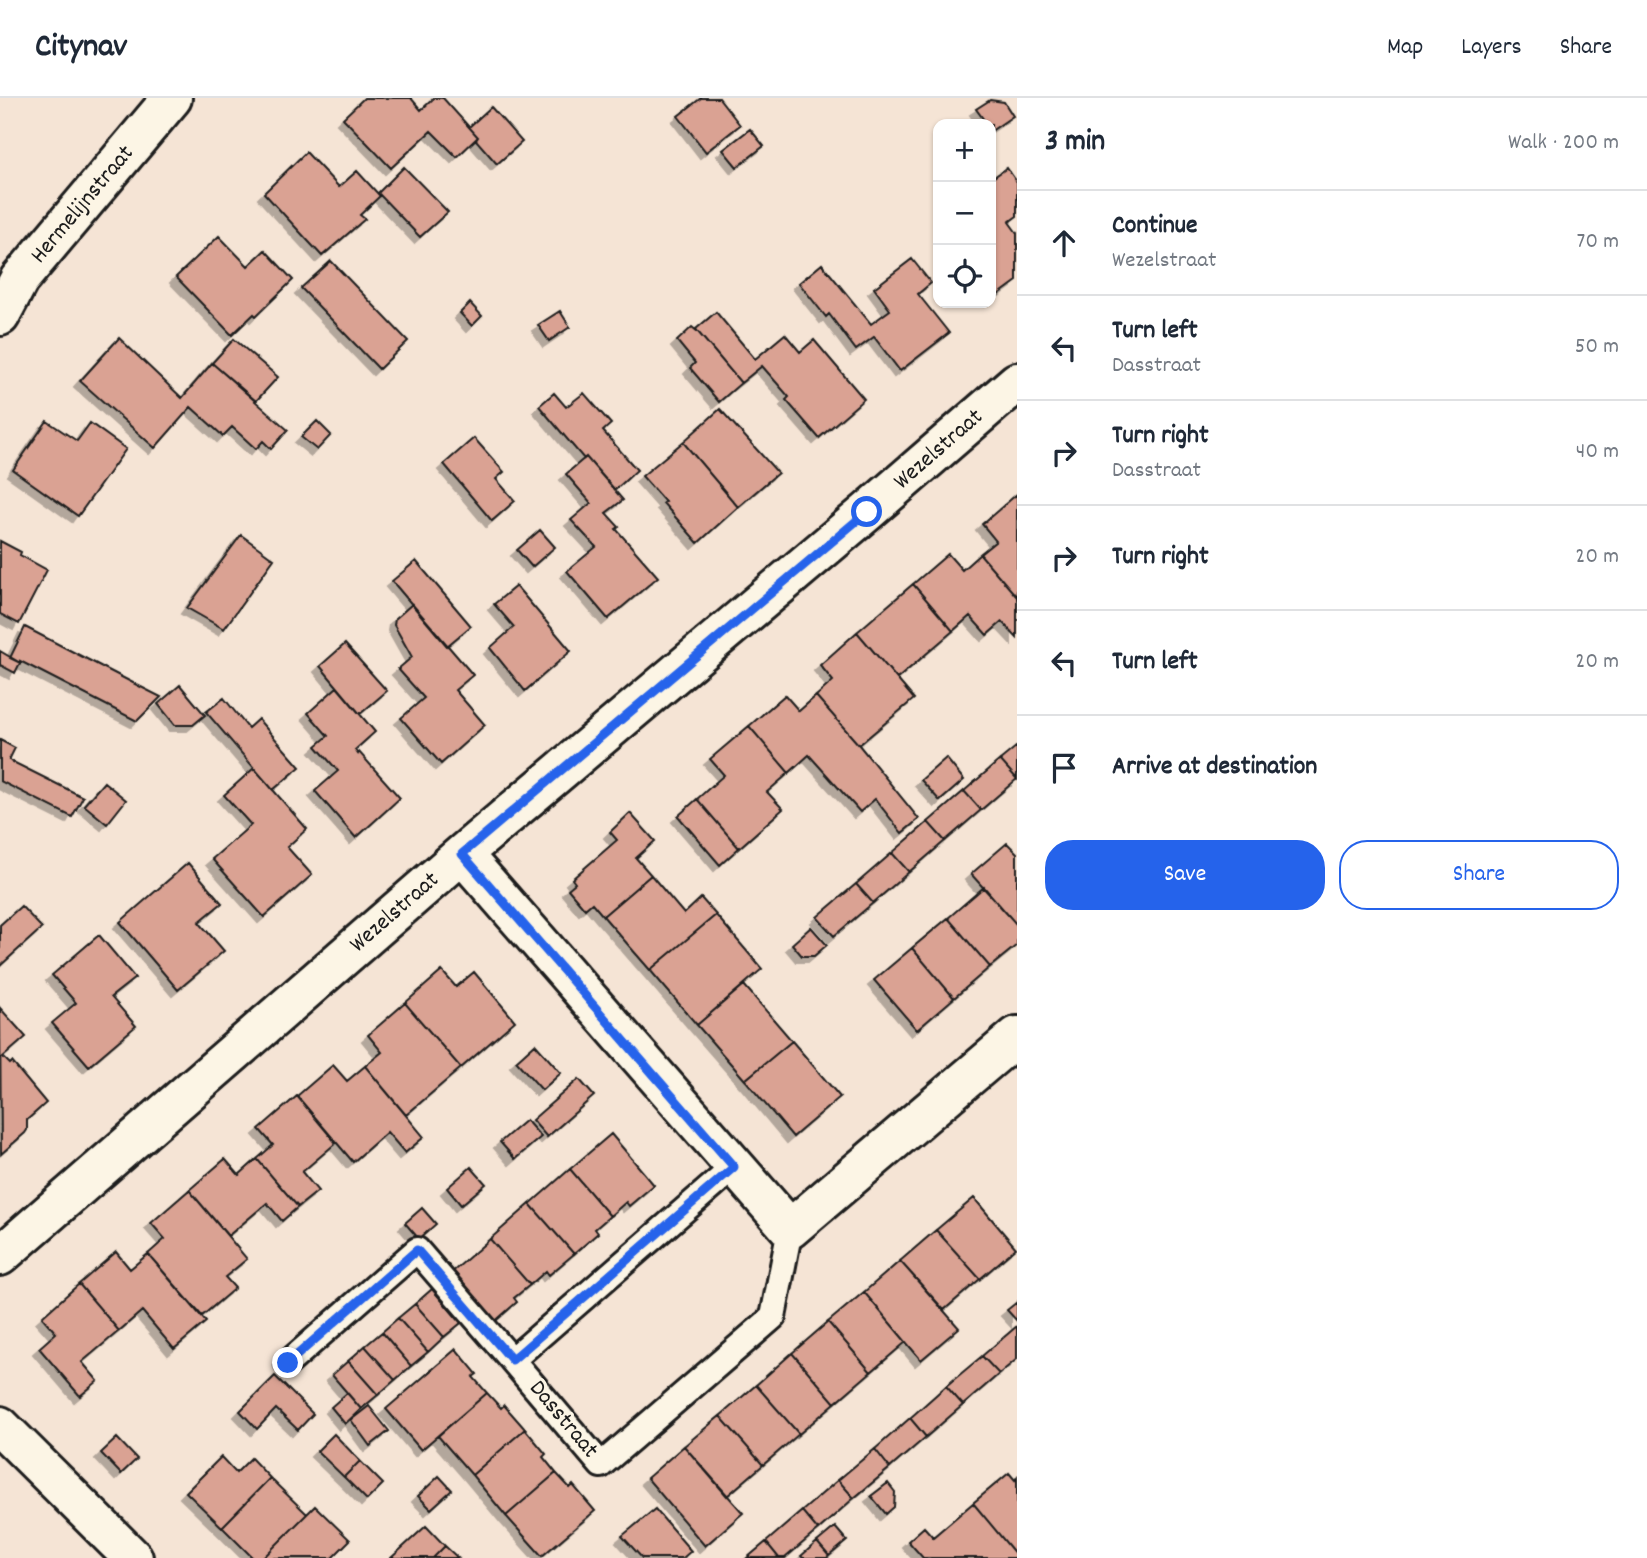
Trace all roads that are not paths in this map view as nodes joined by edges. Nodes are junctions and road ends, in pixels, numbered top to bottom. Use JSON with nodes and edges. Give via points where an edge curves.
{"nodes":[{"id":1,"x":172,"y":98,"type":"edge"},
{"id":2,"x":0,"y":316,"type":"edge"},
{"id":3,"x":1017,"y":382,"type":"edge"},
{"id":4,"x":462,"y":854,"type":"junction"},
{"id":5,"x":1017,"y":1036,"type":"edge"},
{"id":6,"x":734,"y":1167,"type":"junction"},
{"id":7,"x":790,"y":1230,"type":"junction"},
{"id":8,"x":0,"y":1256,"type":"edge"},
{"id":9,"x":512,"y":1360,"type":"junction"},
{"id":10,"x":288,"y":1363,"type":"dead end"},
{"id":11,"x":0,"y":1426,"type":"edge"},
{"id":12,"x":133,"y":1558,"type":"edge"}],
"edges":[{"from":1,"to":2,"type":"street","name":"Hermelijnstraat","via":[[19,280]]},
{"from":3,"to":4,"type":"street","name":"Wezelstraat"},
{"from":4,"to":6,"type":"street"},
{"from":4,"to":8,"type":"street","name":"Wezelstraat"},
{"from":5,"to":7,"type":"street"},
{"from":6,"to":7,"type":"street"},
{"from":6,"to":9,"type":"lane","name":"Dasstraat"},
{"from":7,"to":9,"type":"lane","name":"Dasstraat","via":[[773,1317],[601,1465]]},
{"from":9,"to":10,"type":"lane","via":[[417,1250]]},
{"from":11,"to":12,"type":"street"}]}
